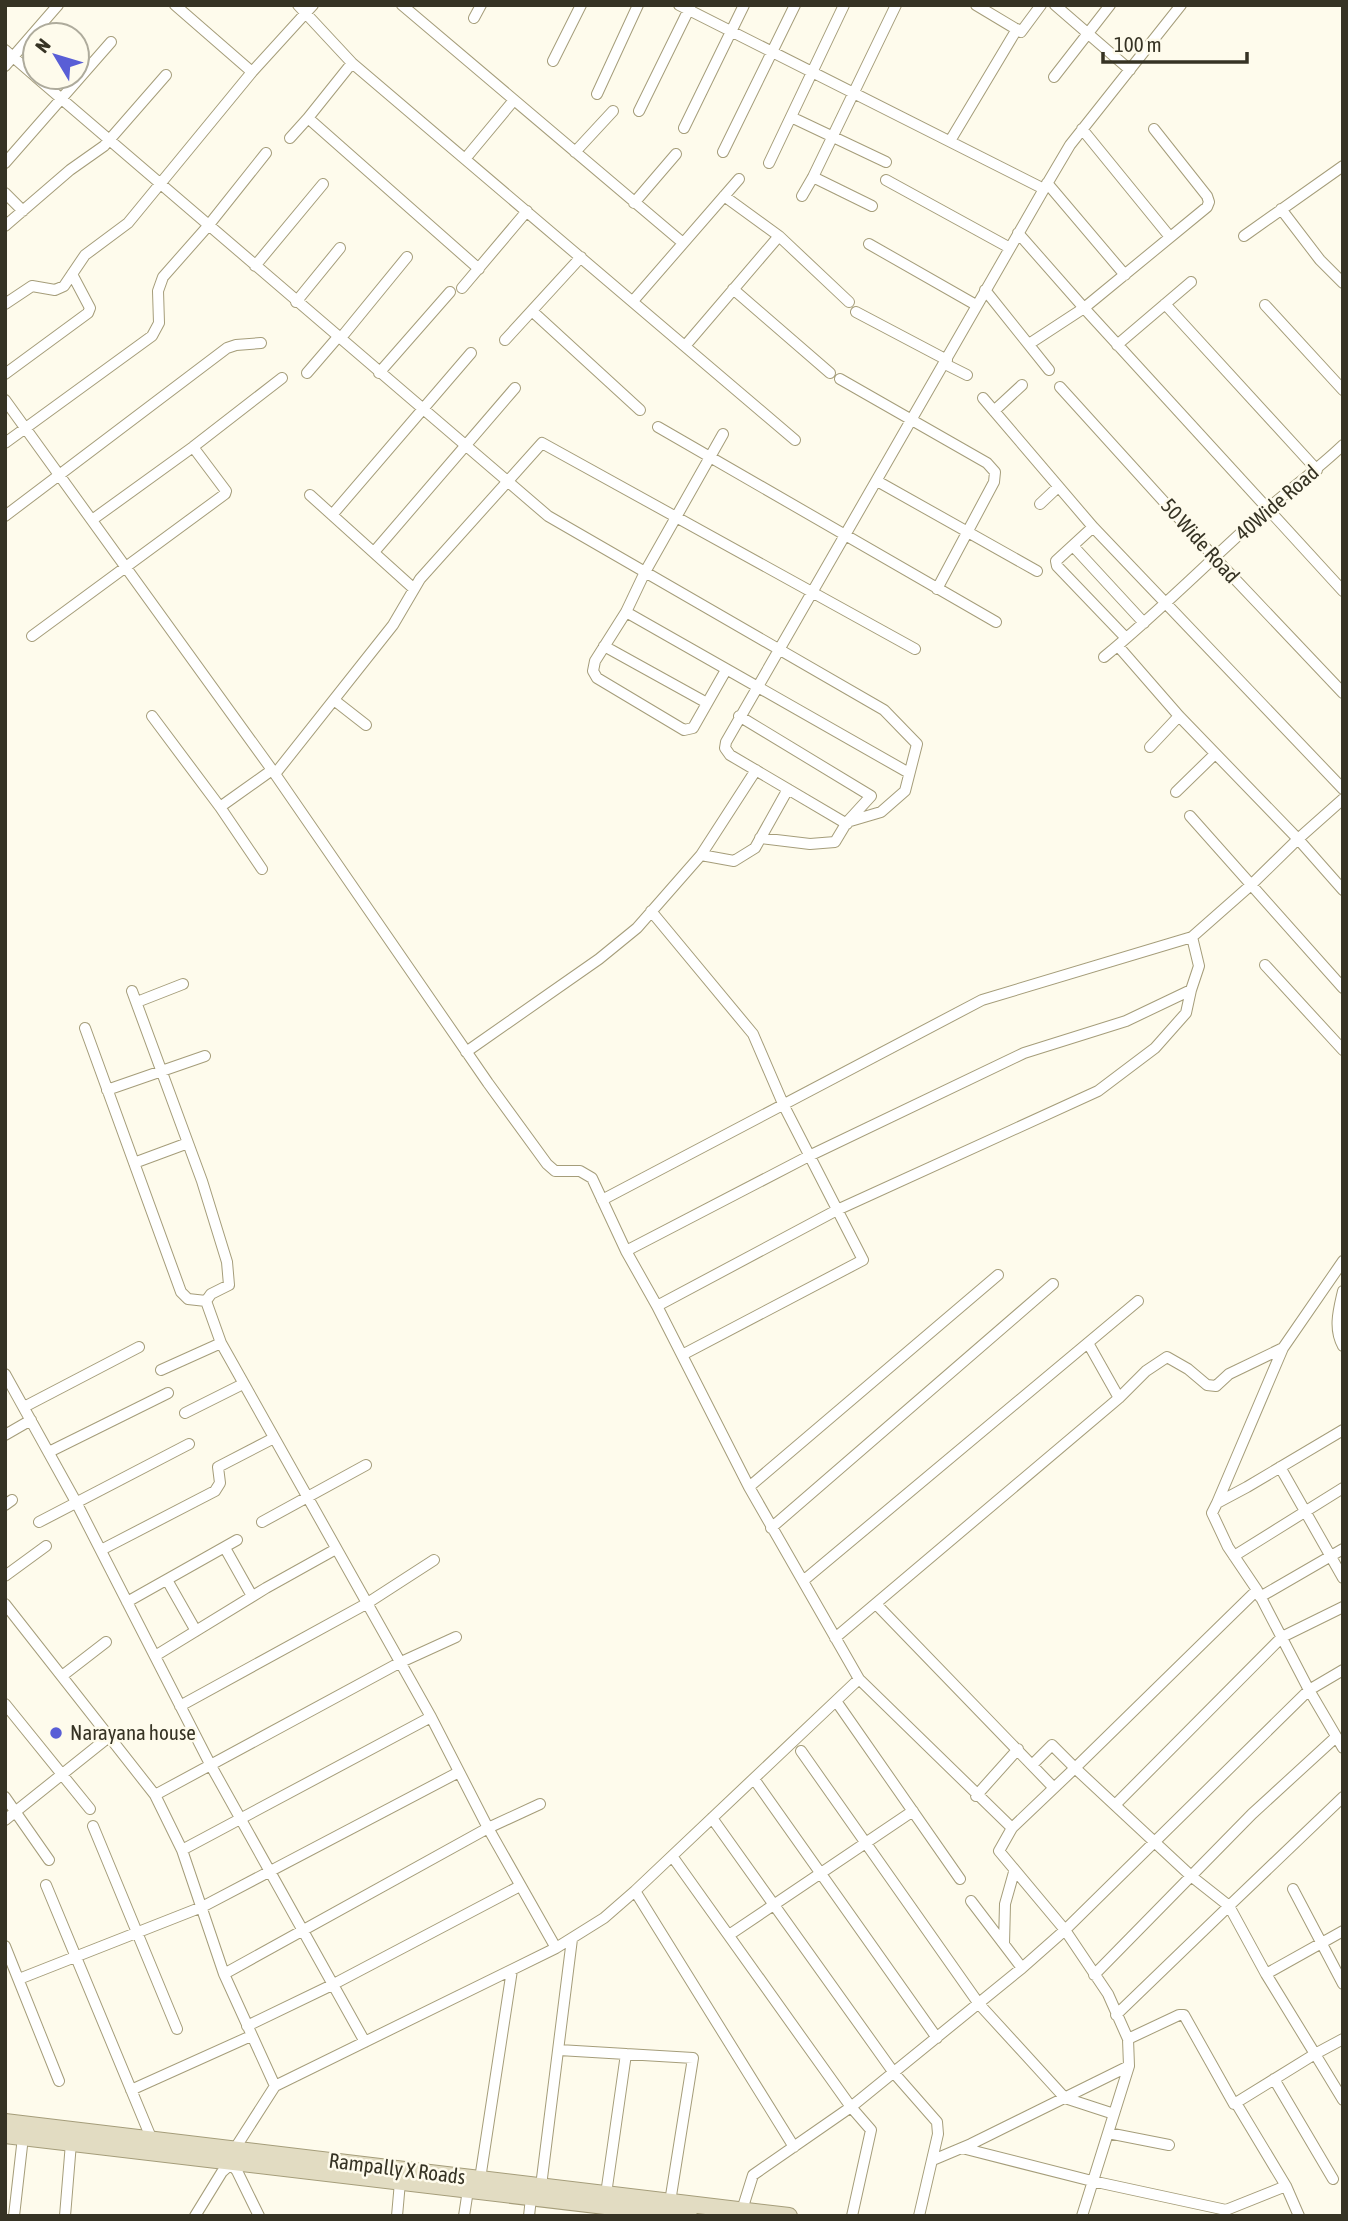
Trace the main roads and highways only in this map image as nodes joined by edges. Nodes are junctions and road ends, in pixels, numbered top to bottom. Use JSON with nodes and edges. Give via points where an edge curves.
{"nodes":[{"id":1,"x":5,"y":2122,"type":"edge"},
{"id":2,"x":5,"y":2135,"type":"edge"},
{"id":3,"x":232,"y":2159,"type":"junction"},
{"id":4,"x":474,"y":2184,"type":"junction"},
{"id":5,"x":598,"y":2205,"type":"edge"},
{"id":6,"x":665,"y":2210,"type":"edge"},
{"id":7,"x":689,"y":2216,"type":"edge"},
{"id":8,"x":789,"y":2216,"type":"edge"}],
"edges":[{"from":1,"to":3,"type":"main road","name":"Rampally X Roads","via":[[152,2140]]},
{"from":2,"to":3,"type":"main road","name":"Rampally X Roads"},
{"from":3,"to":4,"type":"main road","name":"Rampally X Roads"},
{"from":3,"to":4,"type":"main road","via":[[400,2182]]},
{"from":4,"to":5,"type":"main road"},
{"from":5,"to":6,"type":"main road"},
{"from":6,"to":7,"type":"main road"},
{"from":6,"to":8,"type":"main road","via":[[742,2210]]}]}
